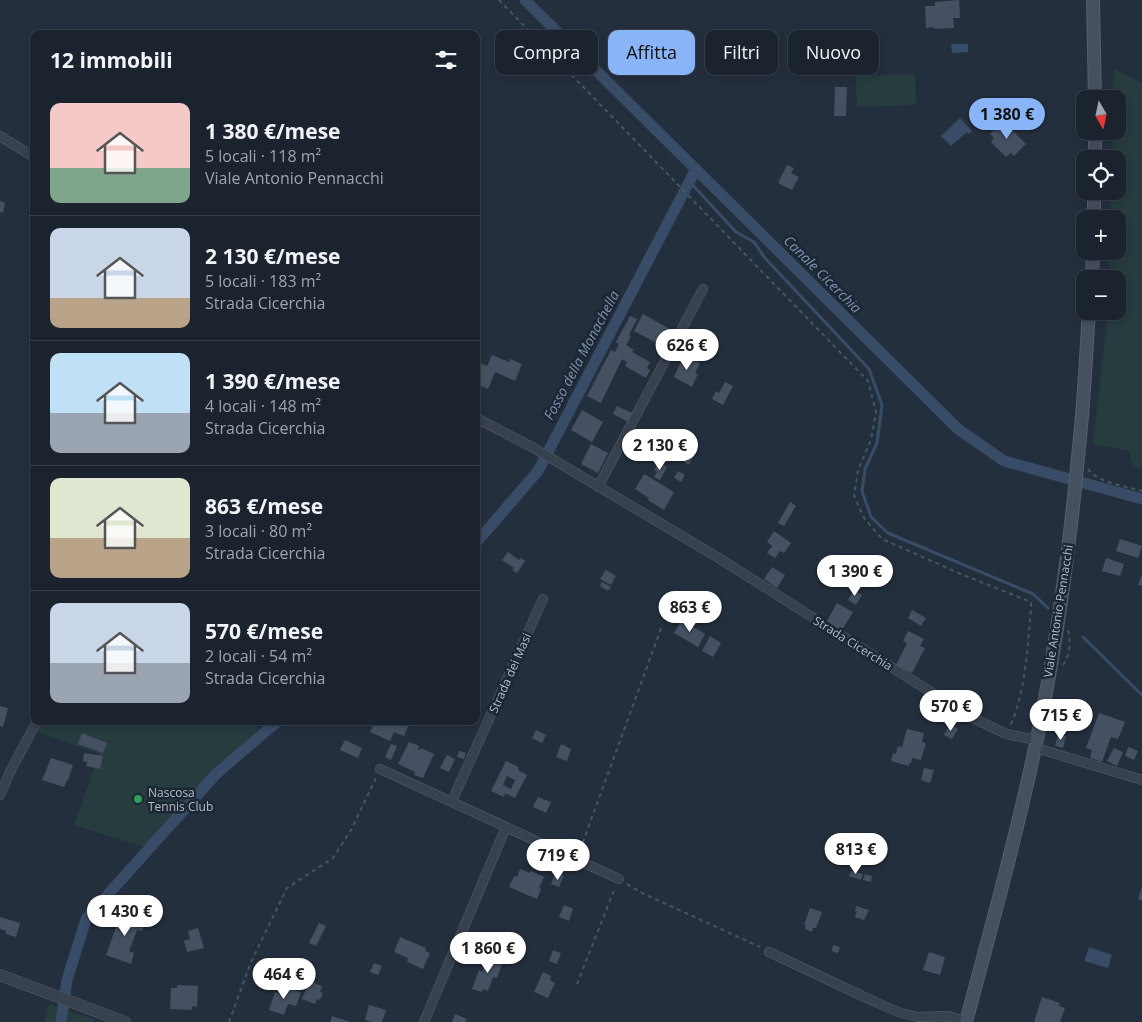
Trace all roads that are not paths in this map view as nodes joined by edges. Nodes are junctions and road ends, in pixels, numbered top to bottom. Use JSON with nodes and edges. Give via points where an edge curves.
{"nodes":[{"id":1,"x":1094,"y":0,"type":"edge"},
{"id":2,"x":1095,"y":90,"type":"edge"},
{"id":3,"x":0,"y":136,"type":"edge"},
{"id":4,"x":30,"y":154,"type":"edge"},
{"id":5,"x":703,"y":290,"type":"dead end"},
{"id":6,"x":1089,"y":320,"type":"edge"},
{"id":7,"x":480,"y":420,"type":"edge"},
{"id":8,"x":598,"y":487,"type":"junction"},
{"id":9,"x":543,"y":599,"type":"dead end"},
{"id":10,"x":35,"y":725,"type":"edge"},
{"id":11,"x":1035,"y":744,"type":"junction"},
{"id":12,"x":380,"y":769,"type":"road end"},
{"id":13,"x":1142,"y":780,"type":"edge"},
{"id":14,"x":0,"y":795,"type":"edge"},
{"id":15,"x":452,"y":802,"type":"junction"},
{"id":16,"x":506,"y":827,"type":"junction"},
{"id":17,"x":619,"y":879,"type":"road end"},
{"id":18,"x":769,"y":952,"type":"road end"},
{"id":19,"x":0,"y":975,"type":"edge"},
{"id":20,"x":966,"y":1021,"type":"edge"},
{"id":21,"x":125,"y":1022,"type":"edge"},
{"id":22,"x":424,"y":1022,"type":"edge"}],
"edges":[{"from":1,"to":2,"type":"main road"},
{"from":3,"to":4,"type":"street"},
{"from":5,"to":8,"type":"street"},
{"from":6,"to":11,"type":"main road","name":"Viale Antonio Pennacchi","via":[[1082,468]]},
{"from":7,"to":8,"type":"street","name":"Strada Cicerchia"},
{"from":8,"to":11,"type":"street","name":"Strada Cicerchia","via":[[717,557],[969,716]]},
{"from":9,"to":15,"type":"street","name":"Strada dei Masi"},
{"from":10,"to":14,"type":"street"},
{"from":11,"to":13,"type":"street","name":"Strada Cicerchia","via":[[1043,750]]},
{"from":11,"to":20,"type":"main road","name":"Viale Antonio Pennacchi","via":[[1010,855]]},
{"from":12,"to":15,"type":"street"},
{"from":15,"to":16,"type":"street"},
{"from":16,"to":17,"type":"street"},
{"from":16,"to":22,"type":"street"},
{"from":18,"to":20,"type":"street","via":[[895,1010],[918,1017],[948,1016]]},
{"from":19,"to":21,"type":"street"}]}
